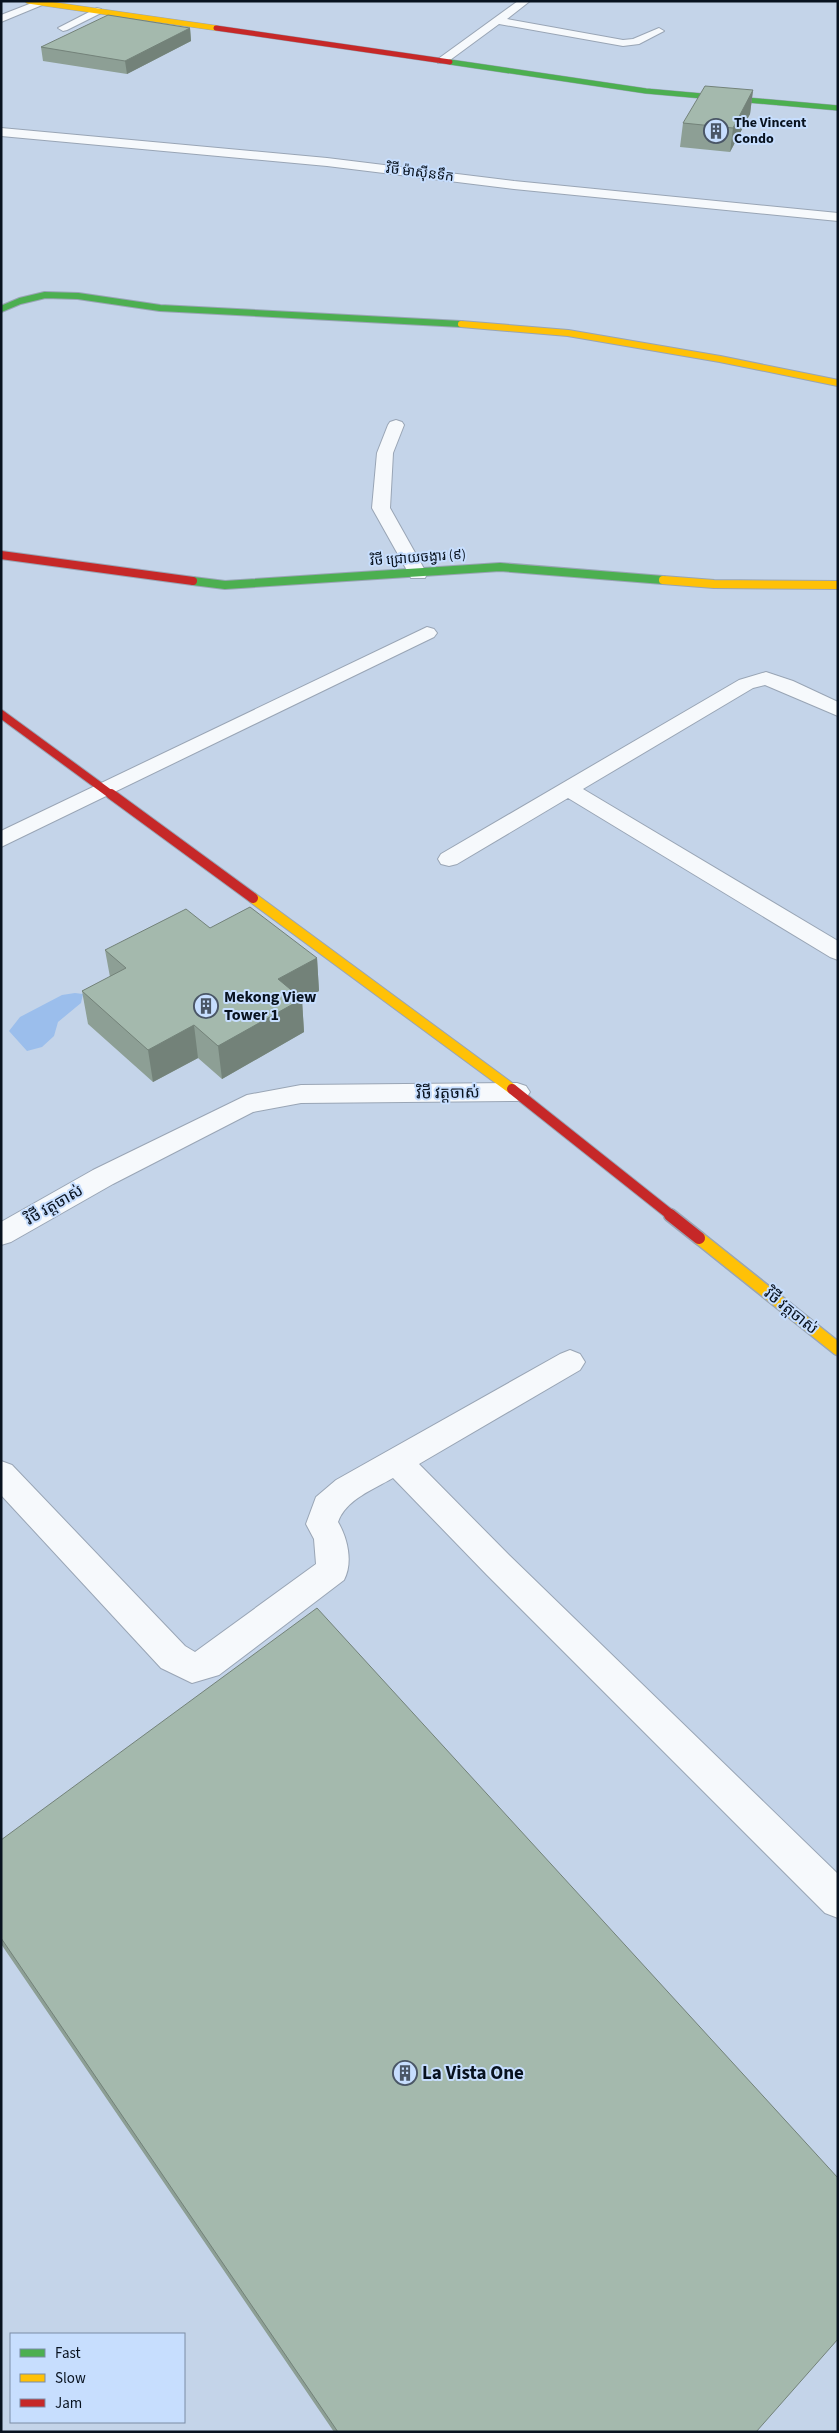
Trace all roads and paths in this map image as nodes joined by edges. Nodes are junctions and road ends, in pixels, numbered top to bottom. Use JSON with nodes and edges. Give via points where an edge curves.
{"nodes":[{"id":1,"x":29,"y":1,"type":"edge"},
{"id":2,"x":525,"y":1,"type":"edge"},
{"id":3,"x":42,"y":3,"type":"junction"},
{"id":4,"x":97,"y":11,"type":"junction"},
{"id":5,"x":1,"y":19,"type":"edge"},
{"id":6,"x":498,"y":21,"type":"junction"},
{"id":7,"x":63,"y":28,"type":"dead end"},
{"id":8,"x":659,"y":31,"type":"dead end"},
{"id":9,"x":442,"y":62,"type":"junction"},
{"id":10,"x":838,"y":108,"type":"edge"},
{"id":11,"x":1,"y":132,"type":"edge"},
{"id":12,"x":838,"y":217,"type":"edge"},
{"id":13,"x":1,"y":309,"type":"edge"},
{"id":14,"x":838,"y":383,"type":"edge"},
{"id":15,"x":396,"y":425,"type":"dead end"},
{"id":16,"x":1,"y":555,"type":"edge"},
{"id":17,"x":418,"y":574,"type":"junction"},
{"id":18,"x":838,"y":585,"type":"edge"},
{"id":19,"x":428,"y":633,"type":"dead end"},
{"id":20,"x":838,"y":710,"type":"edge"},
{"id":21,"x":1,"y":714,"type":"edge"},
{"id":22,"x":568,"y":789,"type":"junction"},
{"id":23,"x":105,"y":790,"type":"junction"},
{"id":24,"x":1,"y":840,"type":"edge"},
{"id":25,"x":449,"y":859,"type":"dead end"},
{"id":26,"x":838,"y":952,"type":"edge"},
{"id":27,"x":517,"y":1092,"type":"junction"},
{"id":28,"x":1,"y":1235,"type":"edge"},
{"id":29,"x":838,"y":1349,"type":"edge"},
{"id":30,"x":570,"y":1362,"type":"dead end"},
{"id":31,"x":396,"y":1461,"type":"junction"},
{"id":32,"x":1,"y":1474,"type":"edge"},
{"id":33,"x":838,"y":1900,"type":"edge"}],
"edges":[{"from":1,"to":3,"type":"street"},
{"from":2,"to":6,"type":"street"},
{"from":3,"to":4,"type":"street"},
{"from":3,"to":5,"type":"street"},
{"from":4,"to":7,"type":"street"},
{"from":4,"to":9,"type":"street"},
{"from":6,"to":8,"type":"street","via":[[610,42],[635,42]]},
{"from":6,"to":9,"type":"street"},
{"from":9,"to":10,"type":"street","via":[[646,91]]},
{"from":11,"to":12,"type":"street","name":"វិថី ម៉ាស៊ីនទឹក","via":[[326,162],[514,185]]},
{"from":13,"to":14,"type":"street","via":[[20,300],[45,295],[78,296],[160,308],[559,332]]},
{"from":15,"to":17,"type":"street","via":[[385,453],[381,508]]},
{"from":16,"to":17,"type":"street","name":"វិថី ជ្រោយចង្វារ (៩)","via":[[225,585]]},
{"from":17,"to":18,"type":"street","name":"វិថី ជ្រោយចង្វារ (៩)","via":[[500,567],[714,584]]},
{"from":19,"to":23,"type":"street"},
{"from":20,"to":22,"type":"street","via":[[766,678],[746,684]]},
{"from":21,"to":23,"type":"street"},
{"from":22,"to":25,"type":"street"},
{"from":22,"to":26,"type":"street"},
{"from":23,"to":24,"type":"street"},
{"from":23,"to":27,"type":"street"},
{"from":27,"to":28,"type":"street","name":"វិថី វត្តចាស់","via":[[301,1094],[247,1104],[103,1177]]},
{"from":27,"to":29,"type":"street","name":"វិថី វត្តចាស់"},
{"from":30,"to":31,"type":"street"},
{"from":31,"to":32,"type":"street","via":[[347,1489],[327,1507],[322,1524],[330,1537],[333,1570],[207,1664],[192,1668],[173,1657]]},
{"from":31,"to":33,"type":"street"}]}
